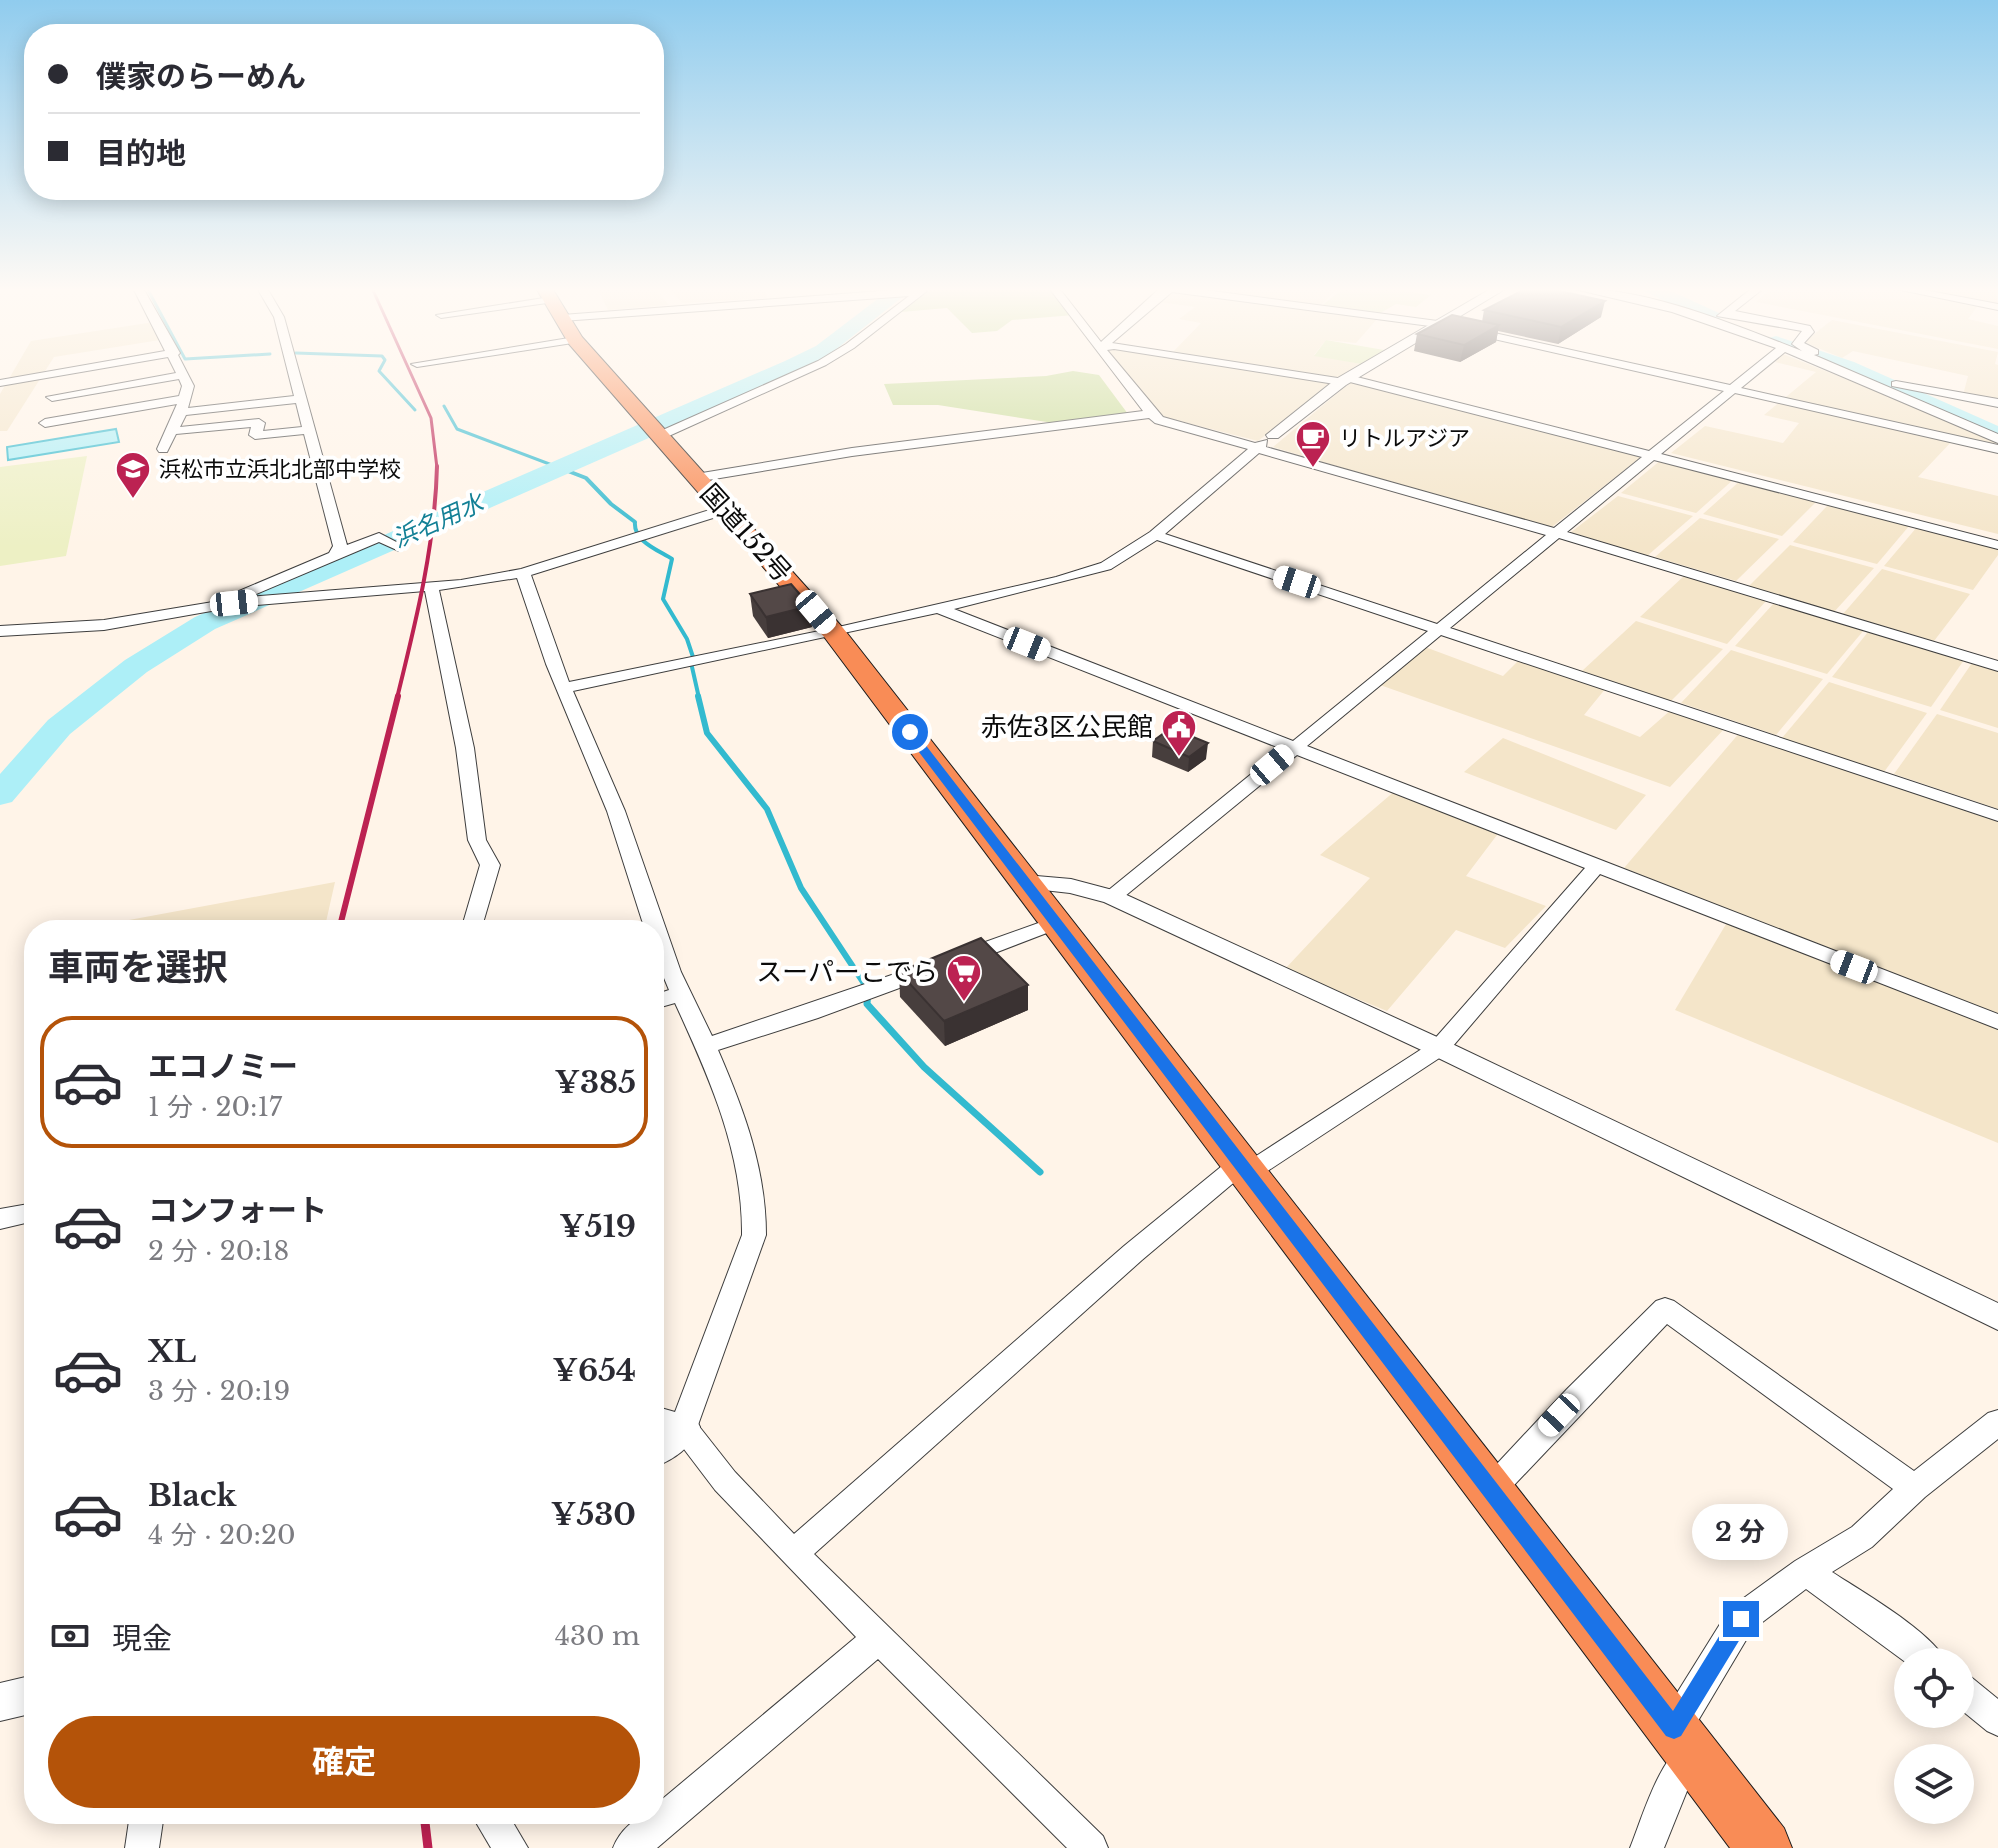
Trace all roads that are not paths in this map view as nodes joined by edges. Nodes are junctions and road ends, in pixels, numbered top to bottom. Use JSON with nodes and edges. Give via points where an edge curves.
{"nodes":[{"id":1,"x":51,"y":374,"type":"edge"},
{"id":2,"x":293,"y":374,"type":"edge"},
{"id":3,"x":605,"y":374,"type":"edge"},
{"id":4,"x":769,"y":374,"type":"edge"},
{"id":5,"x":792,"y":374,"type":"edge"},
{"id":6,"x":1121,"y":374,"type":"edge"},
{"id":7,"x":1306,"y":374,"type":"edge"},
{"id":8,"x":1355,"y":374,"type":"edge"},
{"id":9,"x":1660,"y":374,"type":"edge"},
{"id":10,"x":1751,"y":374,"type":"edge"},
{"id":11,"x":1846,"y":374,"type":"edge"},
{"id":12,"x":1872,"y":374,"type":"edge"},
{"id":13,"x":183,"y":375,"type":"joint"},
{"id":14,"x":786,"y":377,"type":"junction"},
{"id":15,"x":1345,"y":380,"type":"junction"},
{"id":16,"x":0,"y":383,"type":"edge"},
{"id":17,"x":1731,"y":390,"type":"junction"},
{"id":18,"x":52,"y":397,"type":"dead end"},
{"id":19,"x":299,"y":399,"type":"junction"},
{"id":20,"x":1998,"y":403,"type":"edge"},
{"id":21,"x":183,"y":406,"type":"junction"},
{"id":22,"x":1151,"y":414,"type":"junction"},
{"id":23,"x":45,"y":423,"type":"dead end"},
{"id":24,"x":308,"y":430,"type":"junction"},
{"id":25,"x":655,"y":430,"type":"junction"},
{"id":26,"x":172,"y":431,"type":"junction"},
{"id":27,"x":1273,"y":435,"type":"joint"},
{"id":28,"x":1998,"y":439,"type":"edge"},
{"id":29,"x":1257,"y":448,"type":"junction"},
{"id":30,"x":163,"y":449,"type":"dead end"},
{"id":31,"x":1998,"y":449,"type":"edge"},
{"id":32,"x":1650,"y":455,"type":"junction"},
{"id":33,"x":696,"y":478,"type":"junction"},
{"id":34,"x":724,"y":510,"type":"junction"},
{"id":35,"x":1556,"y":533,"type":"junction"},
{"id":36,"x":1155,"y":535,"type":"junction"},
{"id":37,"x":1998,"y":545,"type":"edge"},
{"id":38,"x":399,"y":547,"type":"dead end"},
{"id":39,"x":334,"y":556,"type":"junction"},
{"id":40,"x":523,"y":573,"type":"junction"},
{"id":41,"x":431,"y":587,"type":"junction"},
{"id":42,"x":227,"y":604,"type":"junction"},
{"id":43,"x":939,"y":609,"type":"junction"},
{"id":44,"x":1438,"y":629,"type":"junction"},
{"id":45,"x":0,"y":631,"type":"edge"},
{"id":46,"x":834,"y":633,"type":"junction"},
{"id":47,"x":1998,"y":666,"type":"edge"},
{"id":48,"x":566,"y":688,"type":"junction"},
{"id":49,"x":1292,"y":748,"type":"junction"},
{"id":50,"x":1998,"y":816,"type":"edge"},
{"id":51,"x":1596,"y":867,"type":"junction"},
{"id":52,"x":1025,"y":882,"type":"junction"},
{"id":53,"x":1112,"y":897,"type":"junction"},
{"id":54,"x":474,"y":920,"type":"edge"},
{"id":55,"x":655,"y":920,"type":"edge"},
{"id":56,"x":1058,"y":922,"type":"junction"},
{"id":57,"x":664,"y":946,"type":"edge"},
{"id":58,"x":681,"y":994,"type":"junction"},
{"id":59,"x":664,"y":999,"type":"edge"},
{"id":60,"x":1998,"y":1022,"type":"edge"},
{"id":61,"x":706,"y":1046,"type":"junction"},
{"id":62,"x":1439,"y":1048,"type":"junction"},
{"id":63,"x":1241,"y":1163,"type":"junction"},
{"id":64,"x":24,"y":1214,"type":"edge"},
{"id":65,"x":0,"y":1219,"type":"edge"},
{"id":66,"x":1998,"y":1317,"type":"edge"},
{"id":67,"x":669,"y":1422,"type":"edge"},
{"id":68,"x":1998,"y":1422,"type":"edge"},
{"id":69,"x":664,"y":1444,"type":"edge"},
{"id":70,"x":1915,"y":1488,"type":"junction"},
{"id":71,"x":1490,"y":1491,"type":"junction"},
{"id":72,"x":793,"y":1554,"type":"junction"},
{"id":73,"x":1806,"y":1571,"type":"junction"},
{"id":74,"x":878,"y":1639,"type":"junction"},
{"id":75,"x":1914,"y":1648,"type":"edge"},
{"id":76,"x":24,"y":1696,"type":"edge"},
{"id":77,"x":1974,"y":1700,"type":"edge"},
{"id":78,"x":0,"y":1702,"type":"edge"},
{"id":79,"x":1998,"y":1720,"type":"edge"},
{"id":80,"x":1683,"y":1742,"type":"junction"},
{"id":81,"x":664,"y":1819,"type":"edge"},
{"id":82,"x":146,"y":1824,"type":"edge"},
{"id":83,"x":495,"y":1824,"type":"edge"},
{"id":84,"x":658,"y":1824,"type":"edge"},
{"id":85,"x":142,"y":1848,"type":"edge"},
{"id":86,"x":511,"y":1848,"type":"edge"},
{"id":87,"x":630,"y":1848,"type":"edge"},
{"id":88,"x":1091,"y":1848,"type":"edge"},
{"id":89,"x":1647,"y":1848,"type":"edge"},
{"id":90,"x":1764,"y":1848,"type":"edge"}],
"edges":[{"from":1,"to":16,"type":"street"},
{"from":2,"to":19,"type":"street"},
{"from":3,"to":25,"type":"highway","name":"国道152号"},
{"from":4,"to":14,"type":"street"},
{"from":5,"to":14,"type":"street"},
{"from":6,"to":22,"type":"street"},
{"from":7,"to":15,"type":"street"},
{"from":8,"to":15,"type":"street"},
{"from":9,"to":17,"type":"street"},
{"from":10,"to":17,"type":"street"},
{"from":11,"to":28,"type":"street"},
{"from":12,"to":20,"type":"street"},
{"from":13,"to":18,"type":"street"},
{"from":13,"to":21,"type":"street","via":[[188,386]]},
{"from":14,"to":25,"type":"street"},
{"from":15,"to":27,"type":"street"},
{"from":15,"to":32,"type":"street"},
{"from":17,"to":31,"type":"street"},
{"from":17,"to":32,"type":"street"},
{"from":19,"to":21,"type":"street"},
{"from":19,"to":24,"type":"street"},
{"from":21,"to":23,"type":"street"},
{"from":21,"to":26,"type":"street"},
{"from":22,"to":29,"type":"street"},
{"from":22,"to":33,"type":"street"},
{"from":24,"to":26,"type":"street","via":[[255,435],[259,423]]},
{"from":24,"to":39,"type":"street","via":[[340,546]]},
{"from":25,"to":33,"type":"highway","name":"国道152号"},
{"from":26,"to":30,"type":"street"},
{"from":27,"to":29,"type":"street"},
{"from":29,"to":35,"type":"street"},
{"from":29,"to":36,"type":"street"},
{"from":32,"to":35,"type":"street"},
{"from":32,"to":37,"type":"street"},
{"from":33,"to":34,"type":"highway","name":"国道152号"},
{"from":34,"to":40,"type":"street"},
{"from":34,"to":46,"type":"highway","name":"国道152号"},
{"from":35,"to":44,"type":"street"},
{"from":35,"to":47,"type":"street"},
{"from":36,"to":43,"type":"street","via":[[1106,566]]},
{"from":36,"to":44,"type":"street"},
{"from":38,"to":39,"type":"street","via":[[379,537]]},
{"from":39,"to":42,"type":"street"},
{"from":40,"to":41,"type":"street"},
{"from":40,"to":48,"type":"street"},
{"from":41,"to":42,"type":"street"},
{"from":41,"to":54,"type":"street","via":[[465,748],[477,840],[490,865]]},
{"from":42,"to":45,"type":"street","via":[[104,625]]},
{"from":43,"to":46,"type":"street"},
{"from":43,"to":49,"type":"street"},
{"from":44,"to":49,"type":"street"},
{"from":44,"to":50,"type":"street"},
{"from":46,"to":48,"type":"street"},
{"from":46,"to":52,"type":"highway","name":"国道152号"},
{"from":48,"to":55,"type":"street"},
{"from":49,"to":51,"type":"street"},
{"from":49,"to":53,"type":"street"},
{"from":51,"to":60,"type":"street"},
{"from":51,"to":62,"type":"street"},
{"from":52,"to":53,"type":"street"},
{"from":52,"to":56,"type":"highway","name":"国道152号"},
{"from":53,"to":62,"type":"street"},
{"from":56,"to":61,"type":"street"},
{"from":56,"to":63,"type":"highway","name":"国道152号"},
{"from":57,"to":58,"type":"street"},
{"from":58,"to":59,"type":"street"},
{"from":58,"to":61,"type":"street"},
{"from":61,"to":67,"type":"street","via":[[744,1147],[756,1214],[749,1250]]},
{"from":62,"to":63,"type":"street","via":[[1255,1168]]},
{"from":62,"to":66,"type":"street"},
{"from":63,"to":71,"type":"highway","name":"国道152号"},
{"from":63,"to":72,"type":"street"},
{"from":64,"to":65,"type":"street"},
{"from":67,"to":69,"type":"street"},
{"from":67,"to":72,"type":"street"},
{"from":68,"to":70,"type":"street"},
{"from":70,"to":71,"type":"street","via":[[1665,1309]]},
{"from":70,"to":73,"type":"street","via":[[1862,1537]]},
{"from":71,"to":80,"type":"highway","name":"国道152号"},
{"from":72,"to":74,"type":"street"},
{"from":73,"to":75,"type":"street"},
{"from":73,"to":80,"type":"street","via":[[1741,1619]]},
{"from":74,"to":81,"type":"street"},
{"from":74,"to":88,"type":"street"},
{"from":76,"to":78,"type":"street"},
{"from":77,"to":79,"type":"street"},
{"from":80,"to":89,"type":"street","via":[[1675,1780]]},
{"from":80,"to":90,"type":"highway","name":"国道152号"},
{"from":82,"to":85,"type":"street"},
{"from":83,"to":86,"type":"street"},
{"from":84,"to":87,"type":"street"}]}
